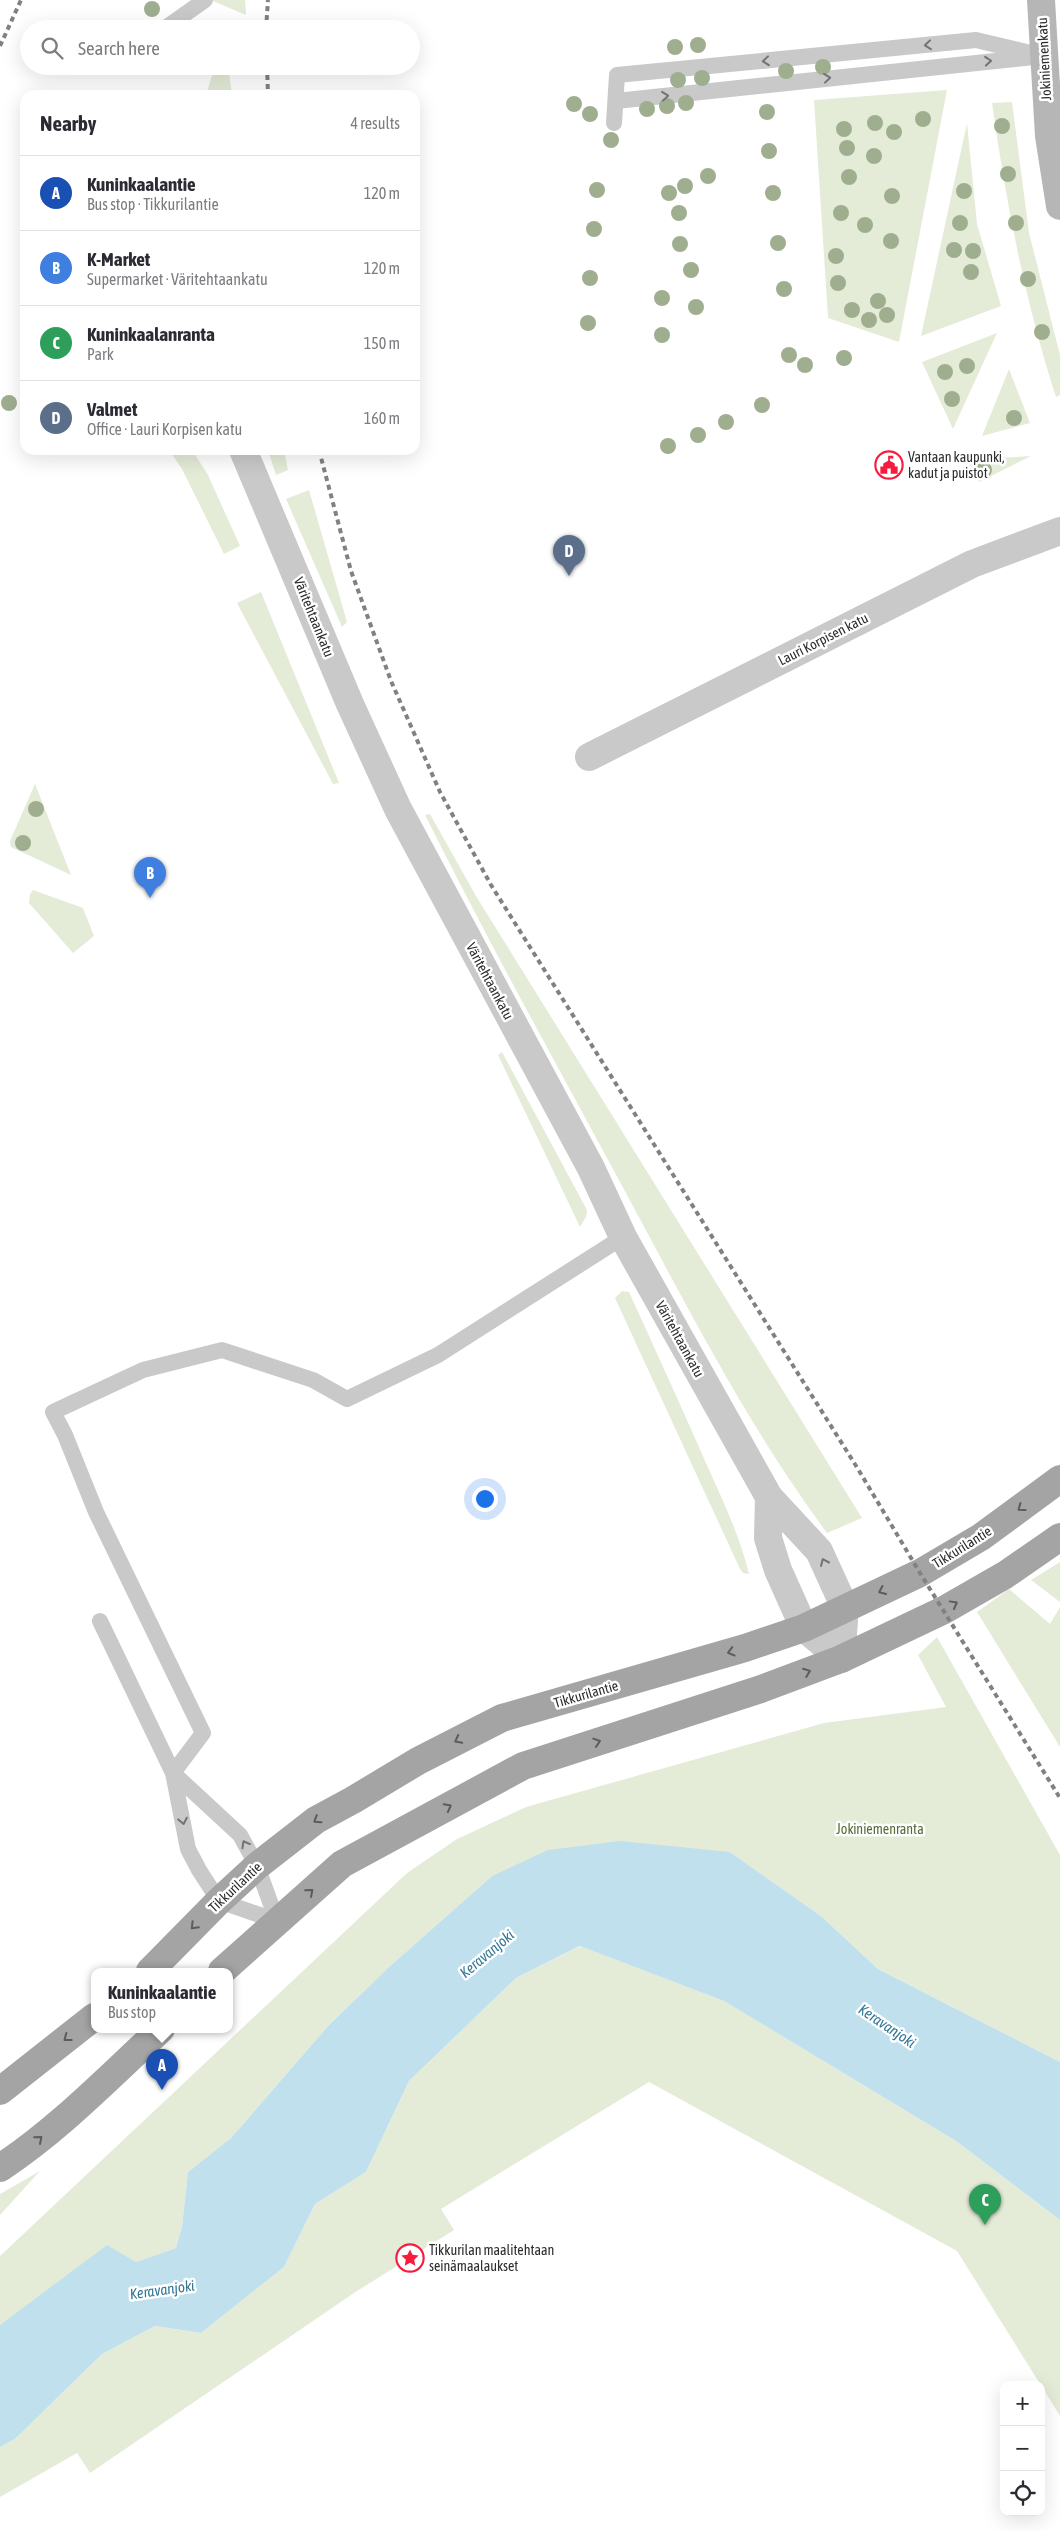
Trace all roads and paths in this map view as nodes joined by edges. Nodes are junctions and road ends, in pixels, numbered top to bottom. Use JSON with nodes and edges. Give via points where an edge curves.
{"nodes":[{"id":1,"x":205,"y":0,"type":"edge"},
{"id":2,"x":1041,"y":0,"type":"edge"},
{"id":3,"x":177,"y":20,"type":"edge"},
{"id":4,"x":1043,"y":56,"type":"junction"},
{"id":5,"x":616,"y":101,"type":"junction"},
{"id":6,"x":614,"y":123,"type":"dead end"},
{"id":7,"x":1060,"y":206,"type":"edge"},
{"id":8,"x":245,"y":455,"type":"edge"},
{"id":9,"x":1060,"y":531,"type":"edge"},
{"id":10,"x":589,"y":757,"type":"dead end"},
{"id":11,"x":624,"y":1237,"type":"junction"},
{"id":12,"x":1060,"y":1479,"type":"edge"},
{"id":13,"x":769,"y":1497,"type":"junction"},
{"id":14,"x":1060,"y":1537,"type":"edge"},
{"id":15,"x":845,"y":1608,"type":"junction"},
{"id":16,"x":100,"y":1621,"type":"dead end"},
{"id":17,"x":804,"y":1628,"type":"junction"},
{"id":18,"x":841,"y":1659,"type":"junction"},
{"id":19,"x":173,"y":1773,"type":"junction"},
{"id":20,"x":257,"y":1866,"type":"junction"},
{"id":21,"x":219,"y":1901,"type":"junction"},
{"id":22,"x":277,"y":1921,"type":"junction"},
{"id":23,"x":153,"y":1968,"type":"edge"},
{"id":24,"x":225,"y":1968,"type":"edge"},
{"id":25,"x":91,"y":2019,"type":"edge"},
{"id":26,"x":157,"y":2033,"type":"edge"},
{"id":27,"x":0,"y":2091,"type":"edge"},
{"id":28,"x":0,"y":2168,"type":"edge"}],
"edges":[{"from":1,"to":3,"type":"lane"},
{"from":2,"to":4,"type":"main road","name":"Jokiniemenkatu"},
{"from":5,"to":4,"type":"lane","one_way":true},
{"from":4,"to":5,"type":"lane","one_way":true,"via":[[976,40],[617,75]]},
{"from":4,"to":7,"type":"main road","name":"Jokiniemenkatu","via":[[1049,136]]},
{"from":5,"to":6,"type":"lane"},
{"from":8,"to":11,"type":"street","name":"Väritehtaankatu","via":[[398,809],[591,1168]]},
{"from":9,"to":10,"type":"street","name":"Lauri Korpisen katu","via":[[972,564]]},
{"from":11,"to":13,"type":"street","name":"Väritehtaankatu"},
{"from":11,"to":19,"type":"lane","via":[[438,1355],[347,1399],[314,1380],[222,1350],[143,1370],[53,1412],[96,1512],[203,1733]]},
{"from":12,"to":15,"type":"main road","name":"Tikkurilantie","one_way":true,"via":[[981,1537],[920,1573]]},
{"from":15,"to":13,"type":"street","name":"Väritehtaankatu","one_way":true,"via":[[819,1551]]},
{"from":13,"to":17,"type":"street","via":[[768,1538],[778,1570]]},
{"from":18,"to":14,"type":"main road","one_way":true,"via":[[951,1606],[1006,1575]]},
{"from":15,"to":17,"type":"main road","name":"Tikkurilantie"},
{"from":15,"to":18,"type":"street","name":"Väritehtaankatu"},
{"from":16,"to":19,"type":"lane"},
{"from":17,"to":18,"type":"street"},
{"from":17,"to":20,"type":"main road","name":"Tikkurilantie","one_way":true,"via":[[502,1718],[418,1760],[316,1820]]},
{"from":22,"to":18,"type":"main road","one_way":true,"via":[[342,1864],[523,1766],[761,1689]]},
{"from":20,"to":19,"type":"lane","one_way":true,"via":[[240,1835]]},
{"from":19,"to":21,"type":"lane","one_way":true,"via":[[188,1849]]},
{"from":20,"to":21,"type":"main road","name":"Tikkurilantie"},
{"from":20,"to":22,"type":"lane"},
{"from":21,"to":22,"type":"lane"},
{"from":21,"to":23,"type":"main road","name":"Tikkurilantie","one_way":true},
{"from":22,"to":24,"type":"main road"},
{"from":25,"to":27,"type":"main road","one_way":true},
{"from":28,"to":26,"type":"main road","one_way":true,"via":[[26,2151],[74,2110]]}]}
